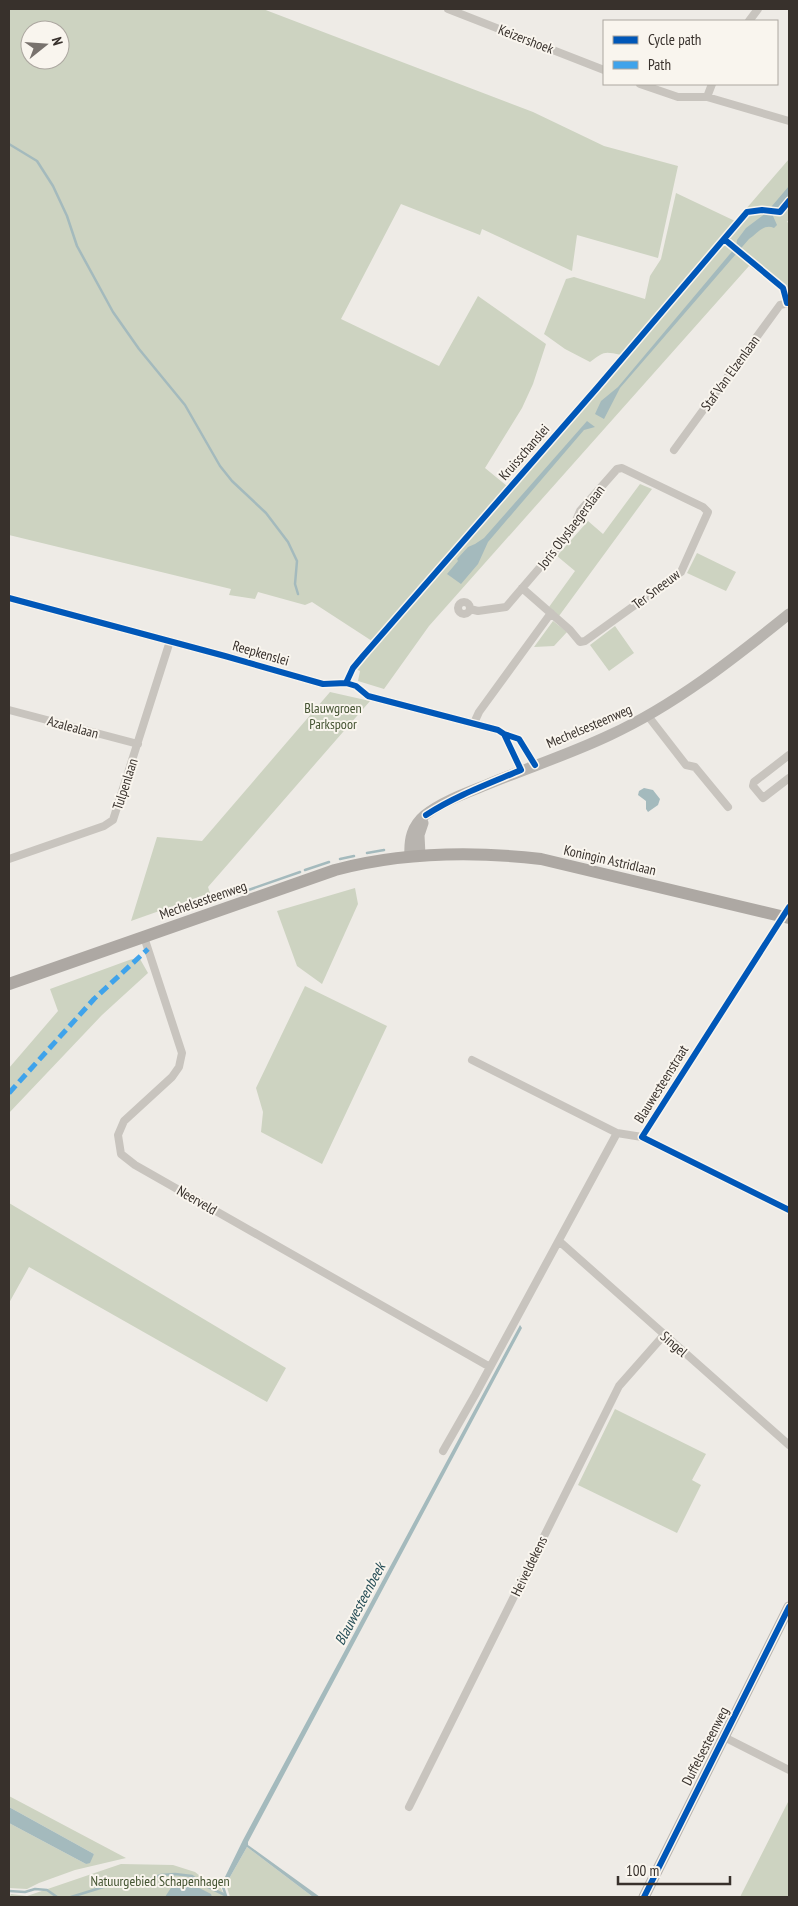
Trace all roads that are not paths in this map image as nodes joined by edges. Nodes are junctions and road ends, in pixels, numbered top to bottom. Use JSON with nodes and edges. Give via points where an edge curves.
{"nodes":[{"id":1,"x":448,"y":9,"type":"edge"},
{"id":2,"x":758,"y":9,"type":"edge"},
{"id":3,"x":751,"y":20,"type":"edge"},
{"id":4,"x":603,"y":70,"type":"edge"},
{"id":5,"x":643,"y":85,"type":"edge"},
{"id":6,"x":712,"y":85,"type":"edge"},
{"id":7,"x":707,"y":97,"type":"junction"},
{"id":8,"x":789,"y":121,"type":"edge"},
{"id":9,"x":724,"y":239,"type":"dead end"},
{"id":10,"x":789,"y":304,"type":"edge"},
{"id":11,"x":674,"y":450,"type":"dead end"},
{"id":12,"x":676,"y":494,"type":"joint"},
{"id":13,"x":522,"y":588,"type":"junction"},
{"id":14,"x":9,"y":598,"type":"edge"},
{"id":15,"x":470,"y":609,"type":"dead end"},
{"id":16,"x":552,"y":613,"type":"junction"},
{"id":17,"x":789,"y":614,"type":"edge"},
{"id":18,"x":170,"y":641,"type":"junction"},
{"id":19,"x":346,"y":683,"type":"junction"},
{"id":20,"x":9,"y":710,"type":"edge"},
{"id":21,"x":648,"y":716,"type":"junction"},
{"id":22,"x":474,"y":723,"type":"junction"},
{"id":23,"x":504,"y":734,"type":"junction"},
{"id":24,"x":138,"y":744,"type":"junction"},
{"id":25,"x":789,"y":755,"type":"edge"},
{"id":26,"x":535,"y":765,"type":"junction"},
{"id":27,"x":521,"y":770,"type":"junction"},
{"id":28,"x":789,"y":778,"type":"edge"},
{"id":29,"x":728,"y":807,"type":"dead end"},
{"id":30,"x":415,"y":856,"type":"junction"},
{"id":31,"x":9,"y":859,"type":"edge"},
{"id":32,"x":787,"y":914,"type":"edge"},
{"id":33,"x":144,"y":937,"type":"junction"},
{"id":34,"x":9,"y":984,"type":"edge"},
{"id":35,"x":472,"y":1060,"type":"dead end"},
{"id":36,"x":617,"y":1133,"type":"junction"},
{"id":37,"x":642,"y":1137,"type":"junction"},
{"id":38,"x":789,"y":1210,"type":"edge"},
{"id":39,"x":559,"y":1242,"type":"junction"},
{"id":40,"x":664,"y":1334,"type":"junction"},
{"id":41,"x":490,"y":1367,"type":"junction"},
{"id":42,"x":789,"y":1446,"type":"edge"},
{"id":43,"x":443,"y":1451,"type":"dead end"},
{"id":44,"x":789,"y":1606,"type":"edge"},
{"id":45,"x":724,"y":1737,"type":"junction"},
{"id":46,"x":789,"y":1770,"type":"edge"},
{"id":47,"x":409,"y":1807,"type":"dead end"},
{"id":48,"x":644,"y":1897,"type":"edge"}],
"edges":[{"from":1,"to":4,"type":"street","name":"Keizershoek"},
{"from":2,"to":3,"type":"street"},
{"from":5,"to":7,"type":"street","via":[[678,97]]},
{"from":6,"to":7,"type":"street"},
{"from":7,"to":8,"type":"street"},
{"from":9,"to":19,"type":"street","name":"Kruisschanslei","via":[[363,656]]},
{"from":10,"to":11,"type":"street","name":"Staf Van Elzenlaan","via":[[780,304]]},
{"from":12,"to":13,"type":"street","name":"Joris Olyslaegerslaan","via":[[617,468],[580,511],[572,530]]},
{"from":12,"to":16,"type":"street","name":"Ter Sneeuw","via":[[708,512],[680,573],[584,642],[578,640]]},
{"from":13,"to":15,"type":"street","name":"Joris Olyslaegerslaan","via":[[503,609]]},
{"from":13,"to":16,"type":"street","name":"Ter Sneeuw"},
{"from":14,"to":18,"type":"street","name":"Reepkenslei"},
{"from":16,"to":22,"type":"street"},
{"from":17,"to":21,"type":"street","name":"Mechelsesteenweg","via":[[686,692]]},
{"from":18,"to":19,"type":"street","name":"Reepkenslei","via":[[323,684]]},
{"from":18,"to":24,"type":"street","name":"Tulpenlaan"},
{"from":19,"to":22,"type":"street","via":[[356,686],[368,696]]},
{"from":20,"to":24,"type":"street","name":"Azalealaan"},
{"from":21,"to":26,"type":"street","name":"Mechelsesteenweg","via":[[609,736]]},
{"from":21,"to":29,"type":"street","name":"Mechelsesteenweg","via":[[686,765],[695,768]]},
{"from":22,"to":23,"type":"street"},
{"from":23,"to":26,"type":"street","via":[[519,739]]},
{"from":23,"to":27,"type":"street"},
{"from":24,"to":31,"type":"street","name":"Tulpenlaan","via":[[110,823]]},
{"from":25,"to":28,"type":"street","via":[[753,786],[763,798]]},
{"from":26,"to":27,"type":"street","name":"Mechelsesteenweg"},
{"from":27,"to":30,"type":"street","name":"Mechelsesteenweg","via":[[432,811],[412,833]]},
{"from":30,"to":32,"type":"main road","name":"Koningin Astridlaan","via":[[462,853],[541,859]]},
{"from":30,"to":33,"type":"main road","name":"Mechelsesteenweg","via":[[335,870]]},
{"from":32,"to":37,"type":"street","name":"Blauwesteenstraat"},
{"from":33,"to":34,"type":"main road","name":"Mechelsesteenweg"},
{"from":33,"to":41,"type":"street","name":"Neerveld","via":[[182,1053],[180,1067],[172,1077],[124,1121],[118,1135],[121,1154],[135,1165]]},
{"from":35,"to":36,"type":"street","name":"Blauwesteenstraat"},
{"from":36,"to":37,"type":"street","name":"Blauwesteenstraat"},
{"from":36,"to":39,"type":"street","name":"Blauwesteenstraat"},
{"from":37,"to":38,"type":"street","name":"Blauwesteenstraat"},
{"from":39,"to":40,"type":"street","name":"Singel"},
{"from":39,"to":41,"type":"street","name":"Blauwesteenstraat"},
{"from":40,"to":42,"type":"street","name":"Singel"},
{"from":40,"to":47,"type":"street","name":"Heiveldekens","via":[[619,1386]]},
{"from":41,"to":43,"type":"street","name":"Blauwesteenstraat"},
{"from":44,"to":45,"type":"street","name":"Duffelsesteenweg"},
{"from":45,"to":46,"type":"street","name":"Duffelsesteenweg"},
{"from":45,"to":48,"type":"street","name":"Duffelsesteenweg"}]}
